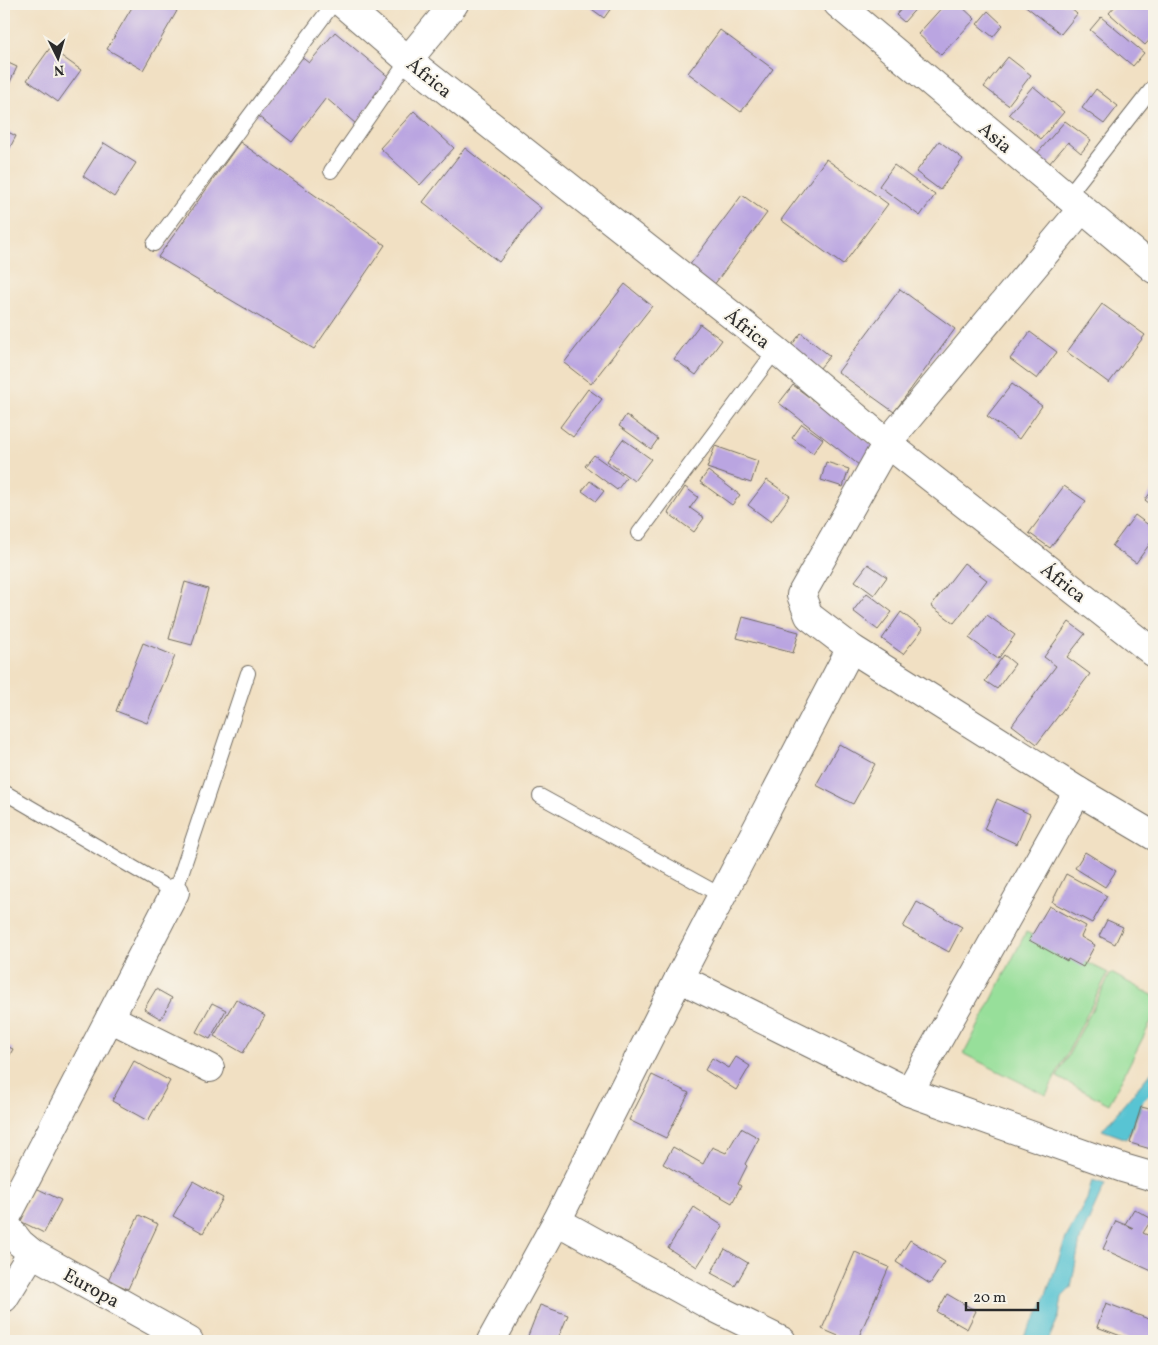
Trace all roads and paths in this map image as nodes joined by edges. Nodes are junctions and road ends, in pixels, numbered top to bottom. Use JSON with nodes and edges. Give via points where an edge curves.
{"nodes":[{"id":1,"x":333,"y":4,"type":"edge"},
{"id":2,"x":343,"y":4,"type":"edge"},
{"id":3,"x":454,"y":4,"type":"edge"},
{"id":4,"x":838,"y":4,"type":"edge"},
{"id":5,"x":408,"y":60,"type":"junction"},
{"id":6,"x":1154,"y":86,"type":"edge"},
{"id":7,"x":331,"y":171,"type":"dead end"},
{"id":8,"x":1074,"y":203,"type":"junction"},
{"id":9,"x":154,"y":244,"type":"dead end"},
{"id":10,"x":1154,"y":269,"type":"edge"},
{"id":11,"x":776,"y":350,"type":"junction"},
{"id":12,"x":887,"y":443,"type":"junction"},
{"id":13,"x":638,"y":534,"type":"dead end"},
{"id":14,"x":851,"y":648,"type":"junction"},
{"id":15,"x":1154,"y":652,"type":"edge"},
{"id":16,"x":248,"y":673,"type":"dead end"},
{"id":17,"x":1078,"y":791,"type":"junction"},
{"id":18,"x":4,"y":792,"type":"edge"},
{"id":19,"x":540,"y":796,"type":"dead end"},
{"id":20,"x":1154,"y":836,"type":"edge"},
{"id":21,"x":175,"y":892,"type":"junction"},
{"id":22,"x":722,"y":896,"type":"junction"},
{"id":23,"x":679,"y":978,"type":"junction"},
{"id":24,"x":110,"y":1018,"type":"junction"},
{"id":25,"x":210,"y":1068,"type":"dead end"},
{"id":26,"x":909,"y":1092,"type":"junction"},
{"id":27,"x":1154,"y":1177,"type":"edge"},
{"id":28,"x":557,"y":1221,"type":"junction"},
{"id":29,"x":4,"y":1222,"type":"edge"},
{"id":30,"x":32,"y":1253,"type":"junction"},
{"id":31,"x":4,"y":1298,"type":"edge"},
{"id":32,"x":189,"y":1341,"type":"edge"},
{"id":33,"x":491,"y":1341,"type":"edge"},
{"id":34,"x":782,"y":1341,"type":"edge"}],
"edges":[{"from":1,"to":9,"type":"lane"},
{"from":2,"to":5,"type":"street","name":"África"},
{"from":3,"to":5,"type":"street"},
{"from":4,"to":8,"type":"street","name":"Asia"},
{"from":5,"to":7,"type":"lane"},
{"from":5,"to":11,"type":"street","name":"África"},
{"from":6,"to":8,"type":"lane"},
{"from":8,"to":10,"type":"street","name":"Asia"},
{"from":8,"to":12,"type":"street"},
{"from":11,"to":12,"type":"street","name":"África"},
{"from":11,"to":13,"type":"lane"},
{"from":12,"to":14,"type":"street","via":[[801,595],[809,616]]},
{"from":12,"to":15,"type":"street","name":"África"},
{"from":14,"to":17,"type":"street"},
{"from":14,"to":22,"type":"street"},
{"from":16,"to":21,"type":"lane"},
{"from":17,"to":20,"type":"street"},
{"from":17,"to":26,"type":"street"},
{"from":18,"to":21,"type":"lane"},
{"from":19,"to":22,"type":"lane"},
{"from":21,"to":24,"type":"street"},
{"from":22,"to":23,"type":"street"},
{"from":23,"to":26,"type":"street"},
{"from":23,"to":28,"type":"street"},
{"from":24,"to":25,"type":"street"},
{"from":24,"to":29,"type":"street"},
{"from":26,"to":27,"type":"street"},
{"from":28,"to":33,"type":"street"},
{"from":28,"to":34,"type":"street","via":[[707,1304]]},
{"from":29,"to":30,"type":"street","name":"Europa"},
{"from":30,"to":31,"type":"street"},
{"from":30,"to":32,"type":"street","name":"Europa"}]}
